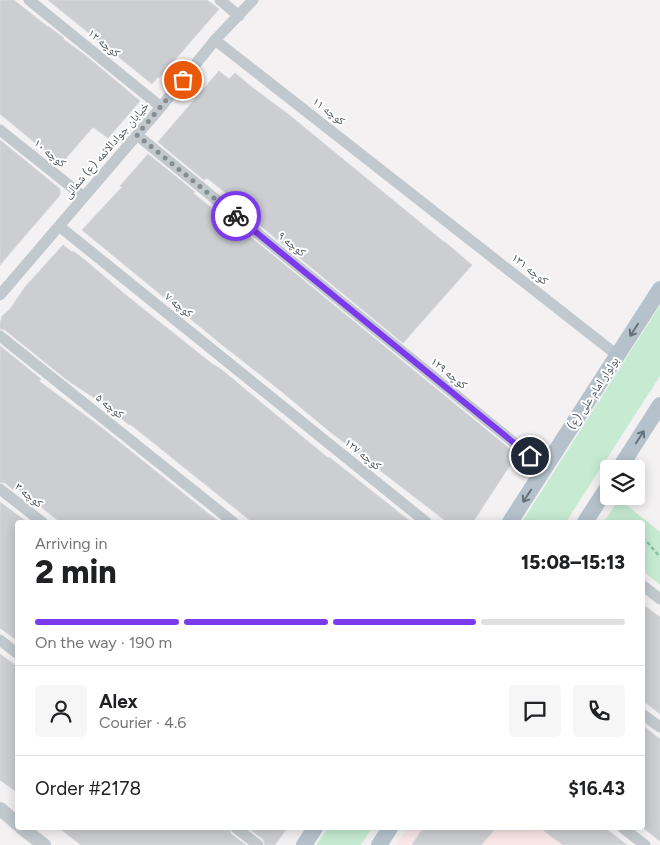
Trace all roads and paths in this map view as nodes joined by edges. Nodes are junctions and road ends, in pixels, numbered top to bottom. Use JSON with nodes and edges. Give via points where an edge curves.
{"nodes":[{"id":1,"x":29,"y":0,"type":"edge"},
{"id":2,"x":220,"y":0,"type":"edge"},
{"id":3,"x":253,"y":0,"type":"edge"},
{"id":4,"x":239,"y":16,"type":"junction"},
{"id":5,"x":216,"y":40,"type":"junction"},
{"id":6,"x":161,"y":107,"type":"junction"},
{"id":7,"x":0,"y":130,"type":"edge"},
{"id":8,"x":137,"y":135,"type":"junction"},
{"id":9,"x":84,"y":197,"type":"junction"},
{"id":10,"x":425,"y":204,"type":"joint"},
{"id":11,"x":58,"y":226,"type":"junction"},
{"id":12,"x":2,"y":288,"type":"edge"},
{"id":13,"x":660,"y":289,"type":"edge"},
{"id":14,"x":336,"y":298,"type":"joint"},
{"id":15,"x":0,"y":336,"type":"edge"},
{"id":16,"x":617,"y":355,"type":"junction"},
{"id":17,"x":282,"y":406,"type":"joint"},
{"id":18,"x":660,"y":406,"type":"edge"},
{"id":19,"x":626,"y":460,"type":"edge"},
{"id":20,"x":545,"y":468,"type":"junction"},
{"id":21,"x":0,"y":489,"type":"edge"},
{"id":22,"x":600,"y":500,"type":"edge"},
{"id":23,"x":39,"y":520,"type":"edge"},
{"id":24,"x":230,"y":520,"type":"edge"},
{"id":25,"x":424,"y":520,"type":"edge"},
{"id":26,"x":511,"y":520,"type":"edge"},
{"id":27,"x":586,"y":520,"type":"edge"},
{"id":28,"x":645,"y":540,"type":"edge"},
{"id":29,"x":660,"y":557,"type":"edge"},
{"id":30,"x":645,"y":587,"type":"edge"},
{"id":31,"x":660,"y":599,"type":"edge"},
{"id":32,"x":0,"y":640,"type":"edge"},
{"id":33,"x":15,"y":652,"type":"edge"},
{"id":34,"x":645,"y":716,"type":"edge"},
{"id":35,"x":660,"y":727,"type":"edge"},
{"id":36,"x":0,"y":809,"type":"edge"},
{"id":37,"x":15,"y":822,"type":"edge"},
{"id":38,"x":25,"y":830,"type":"edge"},
{"id":39,"x":239,"y":830,"type":"edge"},
{"id":40,"x":314,"y":830,"type":"edge"},
{"id":41,"x":389,"y":830,"type":"edge"},
{"id":42,"x":626,"y":830,"type":"edge"},
{"id":43,"x":44,"y":845,"type":"edge"},
{"id":44,"x":258,"y":845,"type":"edge"},
{"id":45,"x":304,"y":845,"type":"edge"},
{"id":46,"x":379,"y":845,"type":"edge"},
{"id":47,"x":645,"y":845,"type":"edge"}],
"edges":[{"from":1,"to":6,"type":"street","name":"کوچه ۱۲"},
{"from":2,"to":4,"type":"street"},
{"from":3,"to":4,"type":"street","name":"خیابان جوادالائمه (ع) شمالی"},
{"from":4,"to":5,"type":"street","name":"خیابان جوادالائمه (ع) شمالی"},
{"from":5,"to":6,"type":"street","name":"خیابان جوادالائمه (ع) شمالی"},
{"from":5,"to":10,"type":"street","name":"کوچه ۱۱"},
{"from":6,"to":8,"type":"street","name":"خیابان جوادالائمه (ع) شمالی"},
{"from":7,"to":9,"type":"street","name":"کوچه ۱۰"},
{"from":8,"to":9,"type":"street","name":"خیابان جوادالائمه (ع) شمالی"},
{"from":8,"to":14,"type":"street","name":"کوچه ۹"},
{"from":9,"to":11,"type":"street","name":"خیابان جوادالائمه (ع) شمالی"},
{"from":10,"to":16,"type":"street","name":"کوچه ۱۳۱"},
{"from":11,"to":12,"type":"street","name":"خیابان جوادالائمه (ع) شمالی"},
{"from":11,"to":17,"type":"street","name":"کوچه ۷"},
{"from":13,"to":16,"type":"main road","name":"بولوار امام علی (ع)","one_way":true},
{"from":14,"to":20,"type":"street","name":"کوچه ۱۲۹"},
{"from":15,"to":24,"type":"street","name":"کوچه ۵"},
{"from":16,"to":20,"type":"main road","name":"بولوار امام علی (ع)"},
{"from":17,"to":25,"type":"street","name":"کوچه ۱۲۷"},
{"from":19,"to":18,"type":"main road","one_way":true},
{"from":20,"to":26,"type":"main road","name":"بولوار امام علی (ع)","one_way":true},
{"from":21,"to":23,"type":"street","name":"کوچه ۳"},
{"from":22,"to":27,"type":"main road"},
{"from":28,"to":29,"type":"path"},
{"from":30,"to":31,"type":"street"},
{"from":32,"to":33,"type":"street"},
{"from":34,"to":35,"type":"street"},
{"from":36,"to":37,"type":"street"},
{"from":38,"to":43,"type":"street"},
{"from":39,"to":44,"type":"street"},
{"from":40,"to":45,"type":"main road"},
{"from":41,"to":46,"type":"main road"},
{"from":42,"to":47,"type":"street"}]}
